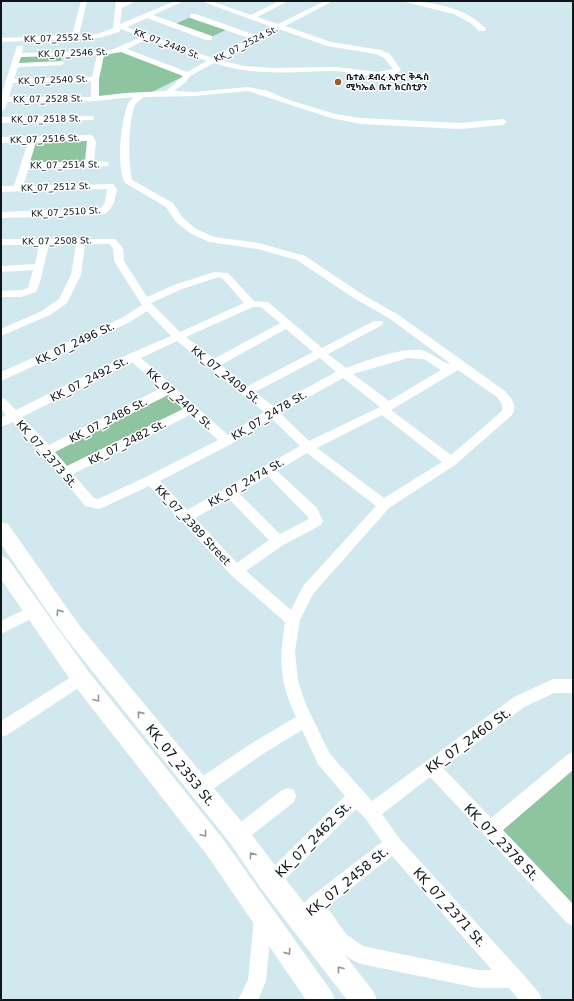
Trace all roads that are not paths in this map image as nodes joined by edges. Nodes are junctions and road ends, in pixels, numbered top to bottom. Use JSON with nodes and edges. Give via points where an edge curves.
{"nodes":[{"id":1,"x":84,"y":1,"type":"edge"},
{"id":2,"x":133,"y":1,"type":"edge"},
{"id":3,"x":182,"y":1,"type":"edge"},
{"id":4,"x":204,"y":1,"type":"edge"},
{"id":5,"x":226,"y":1,"type":"edge"},
{"id":6,"x":285,"y":1,"type":"edge"},
{"id":7,"x":315,"y":1,"type":"edge"},
{"id":8,"x":404,"y":1,"type":"edge"},
{"id":9,"x":327,"y":2,"type":"edge"},
{"id":10,"x":264,"y":3,"type":"dead end"},
{"id":11,"x":118,"y":4,"type":"edge"},
{"id":12,"x":216,"y":5,"type":"junction"},
{"id":13,"x":274,"y":6,"type":"junction"},
{"id":14,"x":148,"y":16,"type":"junction"},
{"id":15,"x":193,"y":16,"type":"junction"},
{"id":16,"x":251,"y":17,"type":"junction"},
{"id":17,"x":173,"y":25,"type":"junction"},
{"id":18,"x":279,"y":27,"type":"junction"},
{"id":19,"x":119,"y":28,"type":"junction"},
{"id":20,"x":228,"y":29,"type":"junction"},
{"id":21,"x":482,"y":29,"type":"dead end"},
{"id":22,"x":148,"y":36,"type":"junction"},
{"id":23,"x":75,"y":38,"type":"junction"},
{"id":24,"x":209,"y":38,"type":"junction"},
{"id":25,"x":255,"y":38,"type":"junction"},
{"id":26,"x":1,"y":40,"type":"edge"},
{"id":27,"x":22,"y":40,"type":"junction"},
{"id":28,"x":121,"y":48,"type":"junction"},
{"id":29,"x":184,"y":50,"type":"junction"},
{"id":30,"x":62,"y":54,"type":"junction"},
{"id":31,"x":101,"y":54,"type":"junction"},
{"id":32,"x":19,"y":55,"type":"junction"},
{"id":33,"x":213,"y":61,"type":"junction"},
{"id":34,"x":61,"y":63,"type":"junction"},
{"id":35,"x":15,"y":65,"type":"junction"},
{"id":36,"x":187,"y":75,"type":"junction"},
{"id":37,"x":58,"y":79,"type":"junction"},
{"id":38,"x":95,"y":79,"type":"junction"},
{"id":39,"x":11,"y":81,"type":"junction"},
{"id":40,"x":168,"y":93,"type":"junction"},
{"id":41,"x":142,"y":94,"type":"junction"},
{"id":42,"x":95,"y":99,"type":"junction"},
{"id":43,"x":2,"y":100,"type":"edge"},
{"id":44,"x":1,"y":109,"type":"edge"},
{"id":45,"x":90,"y":118,"type":"dead end"},
{"id":46,"x":1,"y":120,"type":"edge"},
{"id":47,"x":503,"y":122,"type":"dead end"},
{"id":48,"x":33,"y":139,"type":"junction"},
{"id":49,"x":1,"y":140,"type":"edge"},
{"id":50,"x":89,"y":164,"type":"junction"},
{"id":51,"x":105,"y":164,"type":"dead end"},
{"id":52,"x":25,"y":165,"type":"junction"},
{"id":53,"x":110,"y":186,"type":"joint"},
{"id":54,"x":1,"y":188,"type":"edge"},
{"id":55,"x":18,"y":188,"type":"junction"},
{"id":56,"x":1,"y":215,"type":"edge"},
{"id":57,"x":45,"y":241,"type":"junction"},
{"id":58,"x":81,"y":241,"type":"junction"},
{"id":59,"x":1,"y":242,"type":"edge"},
{"id":60,"x":38,"y":267,"type":"junction"},
{"id":61,"x":1,"y":269,"type":"edge"},
{"id":62,"x":1,"y":294,"type":"edge"},
{"id":63,"x":146,"y":304,"type":"junction"},
{"id":64,"x":251,"y":304,"type":"junction"},
{"id":65,"x":378,"y":323,"type":"dead end"},
{"id":66,"x":287,"y":324,"type":"junction"},
{"id":67,"x":1,"y":333,"type":"edge"},
{"id":68,"x":179,"y":337,"type":"junction"},
{"id":69,"x":320,"y":352,"type":"junction"},
{"id":70,"x":133,"y":357,"type":"junction"},
{"id":71,"x":214,"y":364,"type":"junction"},
{"id":72,"x":454,"y":368,"type":"junction"},
{"id":73,"x":344,"y":373,"type":"junction"},
{"id":74,"x":1,"y":377,"type":"edge"},
{"id":75,"x":169,"y":388,"type":"junction"},
{"id":76,"x":246,"y":392,"type":"junction"},
{"id":77,"x":1,"y":402,"type":"edge"},
{"id":78,"x":385,"y":408,"type":"junction"},
{"id":79,"x":190,"y":410,"type":"junction"},
{"id":80,"x":272,"y":412,"type":"junction"},
{"id":81,"x":14,"y":416,"type":"junction"},
{"id":82,"x":1,"y":423,"type":"edge"},
{"id":83,"x":227,"y":441,"type":"junction"},
{"id":84,"x":308,"y":446,"type":"junction"},
{"id":85,"x":47,"y":451,"type":"junction"},
{"id":86,"x":451,"y":462,"type":"junction"},
{"id":87,"x":269,"y":470,"type":"junction"},
{"id":88,"x":64,"y":473,"type":"junction"},
{"id":89,"x":151,"y":480,"type":"junction"},
{"id":90,"x":230,"y":491,"type":"junction"},
{"id":91,"x":384,"y":504,"type":"junction"},
{"id":92,"x":93,"y":505,"type":"joint"},
{"id":93,"x":185,"y":518,"type":"junction"},
{"id":94,"x":1,"y":529,"type":"edge"},
{"id":95,"x":278,"y":541,"type":"junction"},
{"id":96,"x":1,"y":564,"type":"edge"},
{"id":97,"x":236,"y":571,"type":"junction"},
{"id":98,"x":34,"y":611,"type":"junction"},
{"id":99,"x":293,"y":620,"type":"junction"},
{"id":100,"x":1,"y":628,"type":"edge"},
{"id":101,"x":81,"y":678,"type":"junction"},
{"id":102,"x":573,"y":686,"type":"edge"},
{"id":103,"x":302,"y":713,"type":"junction"},
{"id":104,"x":1,"y":730,"type":"edge"},
{"id":105,"x":573,"y":760,"type":"edge"},
{"id":106,"x":431,"y":767,"type":"junction"},
{"id":107,"x":200,"y":788,"type":"junction"},
{"id":108,"x":288,"y":796,"type":"dead end"},
{"id":109,"x":356,"y":797,"type":"junction"},
{"id":110,"x":371,"y":812,"type":"junction"},
{"id":111,"x":490,"y":830,"type":"junction"},
{"id":112,"x":238,"y":835,"type":"junction"},
{"id":113,"x":393,"y":844,"type":"junction"},
{"id":114,"x":271,"y":881,"type":"junction"},
{"id":115,"x":308,"y":911,"type":"junction"},
{"id":116,"x":573,"y":917,"type":"edge"},
{"id":117,"x":263,"y":918,"type":"junction"},
{"id":118,"x":514,"y":980,"type":"junction"},
{"id":119,"x":248,"y":1000,"type":"edge"},
{"id":120,"x":322,"y":1000,"type":"edge"},
{"id":121,"x":364,"y":1000,"type":"edge"},
{"id":122,"x":532,"y":1000,"type":"edge"}],
"edges":[{"from":1,"to":23,"type":"street"},
{"from":2,"to":11,"type":"street"},
{"from":3,"to":14,"type":"street","name":"KK_07_2552 St."},
{"from":4,"to":12,"type":"street"},
{"from":5,"to":12,"type":"street"},
{"from":6,"to":13,"type":"street"},
{"from":7,"to":9,"type":"street"},
{"from":8,"to":21,"type":"street","via":[[465,16]]},
{"from":9,"to":18,"type":"street","name":"KK_07_2524 St."},
{"from":10,"to":13,"type":"street"},
{"from":11,"to":19,"type":"street"},
{"from":12,"to":15,"type":"street"},
{"from":12,"to":16,"type":"street"},
{"from":13,"to":16,"type":"street"},
{"from":14,"to":17,"type":"street"},
{"from":14,"to":19,"type":"street","name":"KK_07_2552 St."},
{"from":15,"to":17,"type":"street"},
{"from":15,"to":20,"type":"street"},
{"from":16,"to":18,"type":"street"},
{"from":17,"to":24,"type":"street"},
{"from":18,"to":25,"type":"street","name":"KK_07_2524 St."},
{"from":18,"to":33,"type":"street","name":"KK_07_2449 St.","via":[[330,44],[378,52],[388,56],[397,70],[378,74],[337,69],[262,70]]},
{"from":19,"to":22,"type":"street","name":"KK_07_2449 St."},
{"from":19,"to":23,"type":"street","name":"KK_07_2552 St.","via":[[99,36]]},
{"from":20,"to":24,"type":"street"},
{"from":20,"to":25,"type":"street"},
{"from":22,"to":28,"type":"street","name":"KK_07_2546 St."},
{"from":22,"to":29,"type":"street","name":"KK_07_2449 St."},
{"from":23,"to":27,"type":"street","name":"KK_07_2552 St."},
{"from":24,"to":29,"type":"street"},
{"from":25,"to":33,"type":"street","name":"KK_07_2524 St."},
{"from":26,"to":27,"type":"street","name":"KK_07_2552 St."},
{"from":27,"to":32,"type":"street"},
{"from":28,"to":31,"type":"street","name":"KK_07_2546 St."},
{"from":28,"to":36,"type":"street"},
{"from":29,"to":33,"type":"street","name":"KK_07_2449 St."},
{"from":30,"to":31,"type":"street","name":"KK_07_2546 St."},
{"from":30,"to":32,"type":"street","name":"KK_07_2546 St."},
{"from":30,"to":34,"type":"street"},
{"from":31,"to":38,"type":"street"},
{"from":32,"to":35,"type":"street"},
{"from":33,"to":36,"type":"street","name":"KK_07_2524 St."},
{"from":34,"to":35,"type":"street"},
{"from":34,"to":37,"type":"street"},
{"from":35,"to":39,"type":"street"},
{"from":36,"to":40,"type":"street","name":"KK_07_2524 St.","via":[[186,79],[172,87]]},
{"from":37,"to":38,"type":"street","name":"KK_07_2540 St."},
{"from":37,"to":39,"type":"street","name":"KK_07_2540 St."},
{"from":38,"to":42,"type":"street"},
{"from":39,"to":43,"type":"street"},
{"from":40,"to":41,"type":"street","name":"KK_07_2528 St."},
{"from":40,"to":47,"type":"street","name":"KK_07_2528 St.","via":[[194,94],[248,89],[334,116],[360,121],[460,126]]},
{"from":41,"to":42,"type":"street","name":"KK_07_2528 St."},
{"from":41,"to":72,"type":"street","via":[[132,103],[128,115],[125,153],[128,181],[170,205],[179,220],[193,231],[212,240],[259,246],[301,258],[393,316]]},
{"from":42,"to":43,"type":"street","name":"KK_07_2528 St."},
{"from":43,"to":44,"type":"street"},
{"from":45,"to":46,"type":"street","name":"KK_07_2518 St."},
{"from":48,"to":49,"type":"street","name":"KK_07_2516 St."},
{"from":48,"to":50,"type":"street","name":"KK_07_2516 St.","via":[[90,138],[92,142]]},
{"from":48,"to":52,"type":"street"},
{"from":50,"to":51,"type":"street","name":"KK_07_2514 St."},
{"from":50,"to":52,"type":"street","name":"KK_07_2514 St."},
{"from":52,"to":55,"type":"street"},
{"from":53,"to":55,"type":"street","name":"KK_07_2512 St."},
{"from":53,"to":56,"type":"street","name":"KK_07_2510 St.","via":[[112,189],[107,209],[101,212]]},
{"from":54,"to":55,"type":"street","name":"KK_07_2512 St."},
{"from":57,"to":58,"type":"street","name":"KK_07_2508 St."},
{"from":57,"to":59,"type":"street","name":"KK_07_2508 St."},
{"from":57,"to":60,"type":"street"},
{"from":58,"to":63,"type":"street","name":"KK_07_2508 St.","via":[[112,242],[118,248],[121,267]]},
{"from":58,"to":67,"type":"street","via":[[76,275],[63,301],[46,313]]},
{"from":60,"to":61,"type":"street"},
{"from":60,"to":62,"type":"street","via":[[35,287],[31,291]]},
{"from":63,"to":64,"type":"street","name":"KK_07_2496 St.","via":[[172,290],[218,274],[228,277]]},
{"from":63,"to":68,"type":"street","name":"KK_07_2409 St."},
{"from":63,"to":74,"type":"street","name":"KK_07_2496 St.","via":[[126,320]]},
{"from":64,"to":66,"type":"street","via":[[264,304]]},
{"from":64,"to":68,"type":"street","name":"KK_07_2492 St."},
{"from":65,"to":69,"type":"street"},
{"from":66,"to":69,"type":"street"},
{"from":66,"to":71,"type":"street"},
{"from":68,"to":70,"type":"street","name":"KK_07_2492 St."},
{"from":68,"to":71,"type":"street","name":"KK_07_2409 St."},
{"from":69,"to":73,"type":"street"},
{"from":69,"to":76,"type":"street"},
{"from":70,"to":75,"type":"street","name":"KK_07_2401 St."},
{"from":70,"to":81,"type":"street","name":"KK_07_2492 St."},
{"from":71,"to":76,"type":"street","name":"KK_07_2409 St."},
{"from":72,"to":73,"type":"street","name":"KK_07_2478 St.","via":[[428,356],[408,354]]},
{"from":72,"to":78,"type":"street","name":"KK_07_2474 St."},
{"from":72,"to":86,"type":"street","name":"KK_07_2371 St.","via":[[501,394],[508,403],[508,412]]},
{"from":73,"to":78,"type":"street"},
{"from":73,"to":80,"type":"street","name":"KK_07_2478 St."},
{"from":75,"to":79,"type":"street","name":"KK_07_2401 St."},
{"from":75,"to":85,"type":"street","name":"KK_07_2486 St."},
{"from":76,"to":80,"type":"street","name":"KK_07_2409 St."},
{"from":77,"to":81,"type":"street","name":"KK_07_2373 St."},
{"from":78,"to":84,"type":"street","name":"KK_07_2474 St."},
{"from":78,"to":86,"type":"street","via":[[412,433]]},
{"from":79,"to":83,"type":"street","name":"KK_07_2401 St."},
{"from":79,"to":88,"type":"street","name":"KK_07_2482 St."},
{"from":80,"to":83,"type":"street","name":"KK_07_2478 St."},
{"from":80,"to":84,"type":"street","name":"KK_07_2409 St."},
{"from":81,"to":82,"type":"street","name":"KK_07_2492 St."},
{"from":81,"to":85,"type":"street","name":"KK_07_2373 St."},
{"from":83,"to":89,"type":"street","name":"KK_07_2478 St."},
{"from":84,"to":87,"type":"street","name":"KK_07_2474 St."},
{"from":84,"to":91,"type":"street","name":"KK_07_2409 St."},
{"from":85,"to":88,"type":"street","name":"KK_07_2373 St."},
{"from":86,"to":91,"type":"street","name":"KK_07_2371 St."},
{"from":87,"to":90,"type":"street","name":"KK_07_2474 St."},
{"from":87,"to":95,"type":"street","via":[[312,512],[316,521]]},
{"from":88,"to":92,"type":"street","name":"KK_07_2373 St."},
{"from":89,"to":92,"type":"street","name":"KK_07_2478 St.","via":[[105,503]]},
{"from":89,"to":93,"type":"street","name":"KK_07_2389 Street"},
{"from":90,"to":93,"type":"street","name":"KK_07_2474 St."},
{"from":90,"to":95,"type":"street"},
{"from":91,"to":99,"type":"street","name":"KK_07_2371 St.","via":[[308,590]]},
{"from":93,"to":97,"type":"street","name":"KK_07_2389 Street"},
{"from":107,"to":94,"type":"street","name":"KK_07_2353 St.","one_way":true,"via":[[72,631]]},
{"from":95,"to":97,"type":"street"},
{"from":96,"to":98,"type":"street"},
{"from":97,"to":99,"type":"street","name":"KK_07_2389 Street"},
{"from":98,"to":100,"type":"street"},
{"from":98,"to":101,"type":"street"},
{"from":99,"to":103,"type":"street","name":"KK_07_2371 St.","via":[[288,651],[290,682]]},
{"from":101,"to":104,"type":"street"},
{"from":101,"to":117,"type":"street","one_way":true,"via":[[215,847]]},
{"from":102,"to":106,"type":"street","name":"KK_07_2460 St.","via":[[553,686],[519,702]]},
{"from":103,"to":107,"type":"street","via":[[256,750]]},
{"from":103,"to":109,"type":"street","name":"KK_07_2371 St.","via":[[324,759]]},
{"from":105,"to":111,"type":"street"},
{"from":106,"to":110,"type":"street","name":"KK_07_2460 St."},
{"from":106,"to":111,"type":"street","name":"KK_07_2378 St."},
{"from":107,"to":112,"type":"street","name":"KK_07_2353 St."},
{"from":108,"to":112,"type":"street"},
{"from":109,"to":110,"type":"street","name":"KK_07_2371 St."},
{"from":109,"to":114,"type":"street","name":"KK_07_2462 St."},
{"from":110,"to":113,"type":"street","name":"KK_07_2371 St."},
{"from":111,"to":116,"type":"street","name":"KK_07_2378 St."},
{"from":114,"to":112,"type":"street","name":"KK_07_2353 St.","one_way":true},
{"from":113,"to":115,"type":"street","name":"KK_07_2458 St."},
{"from":113,"to":118,"type":"street","name":"KK_07_2371 St."},
{"from":114,"to":115,"type":"street","name":"KK_07_2353 St."},
{"from":115,"to":118,"type":"street","name":"KK_07_2353 St.","via":[[349,950],[361,955],[478,980]]},
{"from":121,"to":115,"type":"street","name":"KK_07_2353 St.","one_way":true},
{"from":117,"to":119,"type":"street","via":[[257,980]]},
{"from":117,"to":120,"type":"street","one_way":true},
{"from":118,"to":122,"type":"street","name":"KK_07_2371 St."}]}
